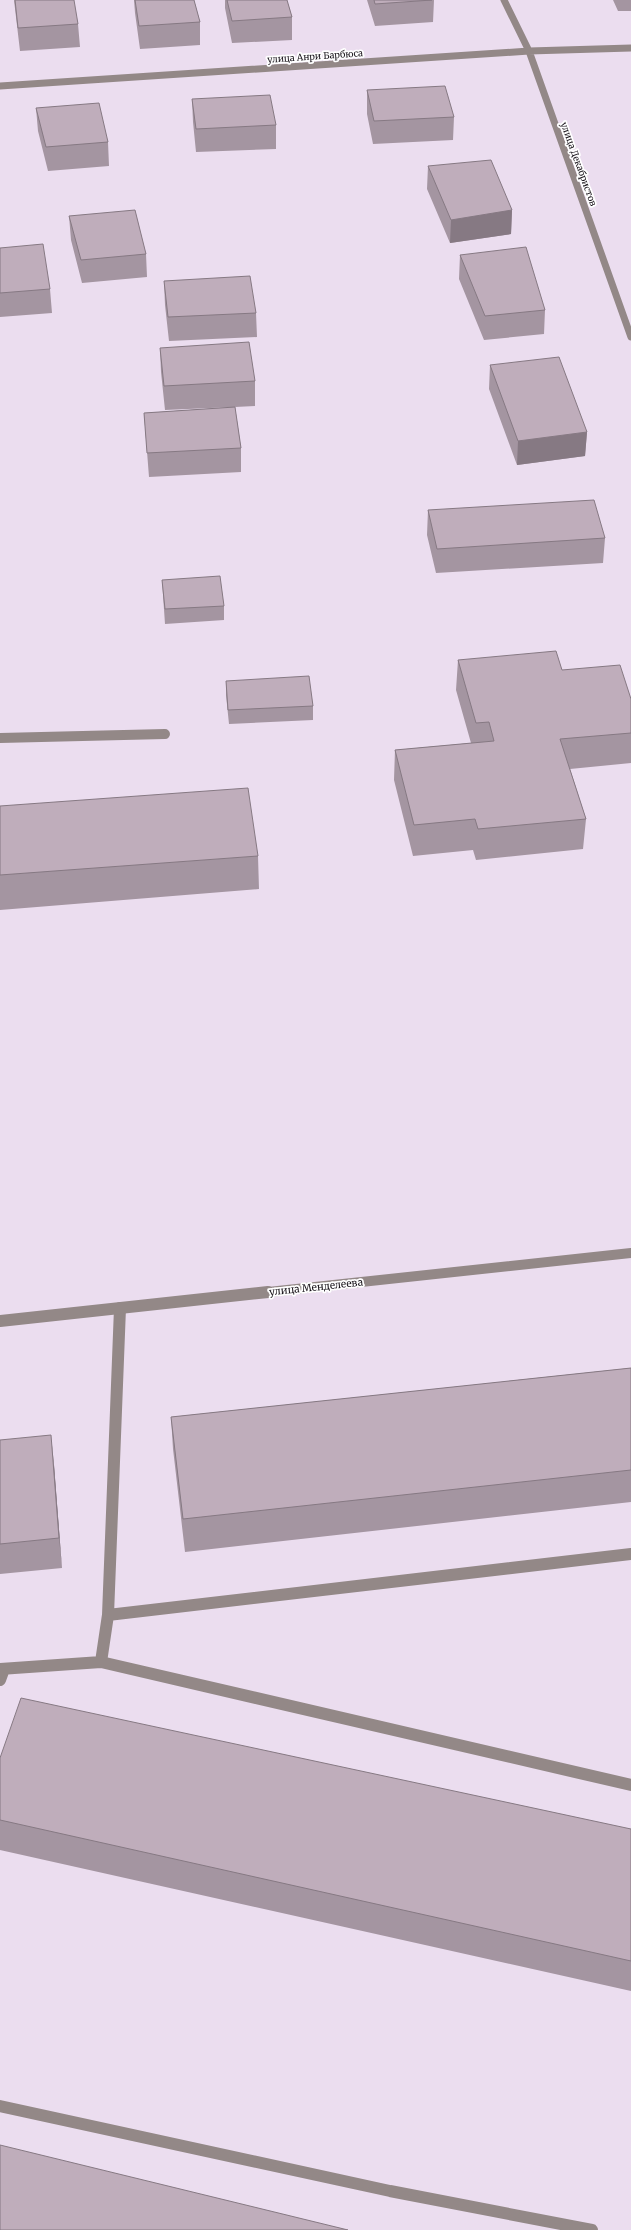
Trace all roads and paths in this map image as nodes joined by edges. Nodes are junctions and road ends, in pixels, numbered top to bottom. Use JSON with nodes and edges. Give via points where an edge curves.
{"nodes":[{"id":1,"x":504,"y":0,"type":"edge"},
{"id":2,"x":631,"y":48,"type":"edge"},
{"id":3,"x":529,"y":51,"type":"junction"},
{"id":4,"x":0,"y":86,"type":"edge"},
{"id":5,"x":631,"y":337,"type":"edge"},
{"id":6,"x":165,"y":734,"type":"dead end"},
{"id":7,"x":0,"y":738,"type":"edge"},
{"id":8,"x":631,"y":1253,"type":"edge"},
{"id":9,"x":120,"y":1308,"type":"junction"},
{"id":10,"x":0,"y":1321,"type":"edge"},
{"id":11,"x":631,"y":1554,"type":"edge"},
{"id":12,"x":108,"y":1615,"type":"junction"},
{"id":13,"x":101,"y":1662,"type":"junction"},
{"id":14,"x":2,"y":1669,"type":"edge"},
{"id":15,"x":0,"y":1680,"type":"edge"},
{"id":16,"x":631,"y":1785,"type":"edge"},
{"id":17,"x":0,"y":2106,"type":"edge"},
{"id":18,"x":592,"y":2230,"type":"edge"}],
"edges":[{"from":1,"to":3,"type":"street","name":"улица Декабристов"},
{"from":2,"to":3,"type":"street","name":"улица Анри Барбюса"},
{"from":3,"to":4,"type":"street","name":"улица Анри Барбюса"},
{"from":3,"to":5,"type":"street","name":"улица Декабристов"},
{"from":6,"to":7,"type":"street"},
{"from":8,"to":9,"type":"street","name":"улица Менделеева"},
{"from":9,"to":10,"type":"street","name":"улица Менделеева"},
{"from":9,"to":12,"type":"street"},
{"from":11,"to":12,"type":"street"},
{"from":12,"to":13,"type":"street"},
{"from":13,"to":14,"type":"street"},
{"from":13,"to":16,"type":"street"},
{"from":14,"to":15,"type":"street"},
{"from":17,"to":18,"type":"street","via":[[390,2191]]}]}
